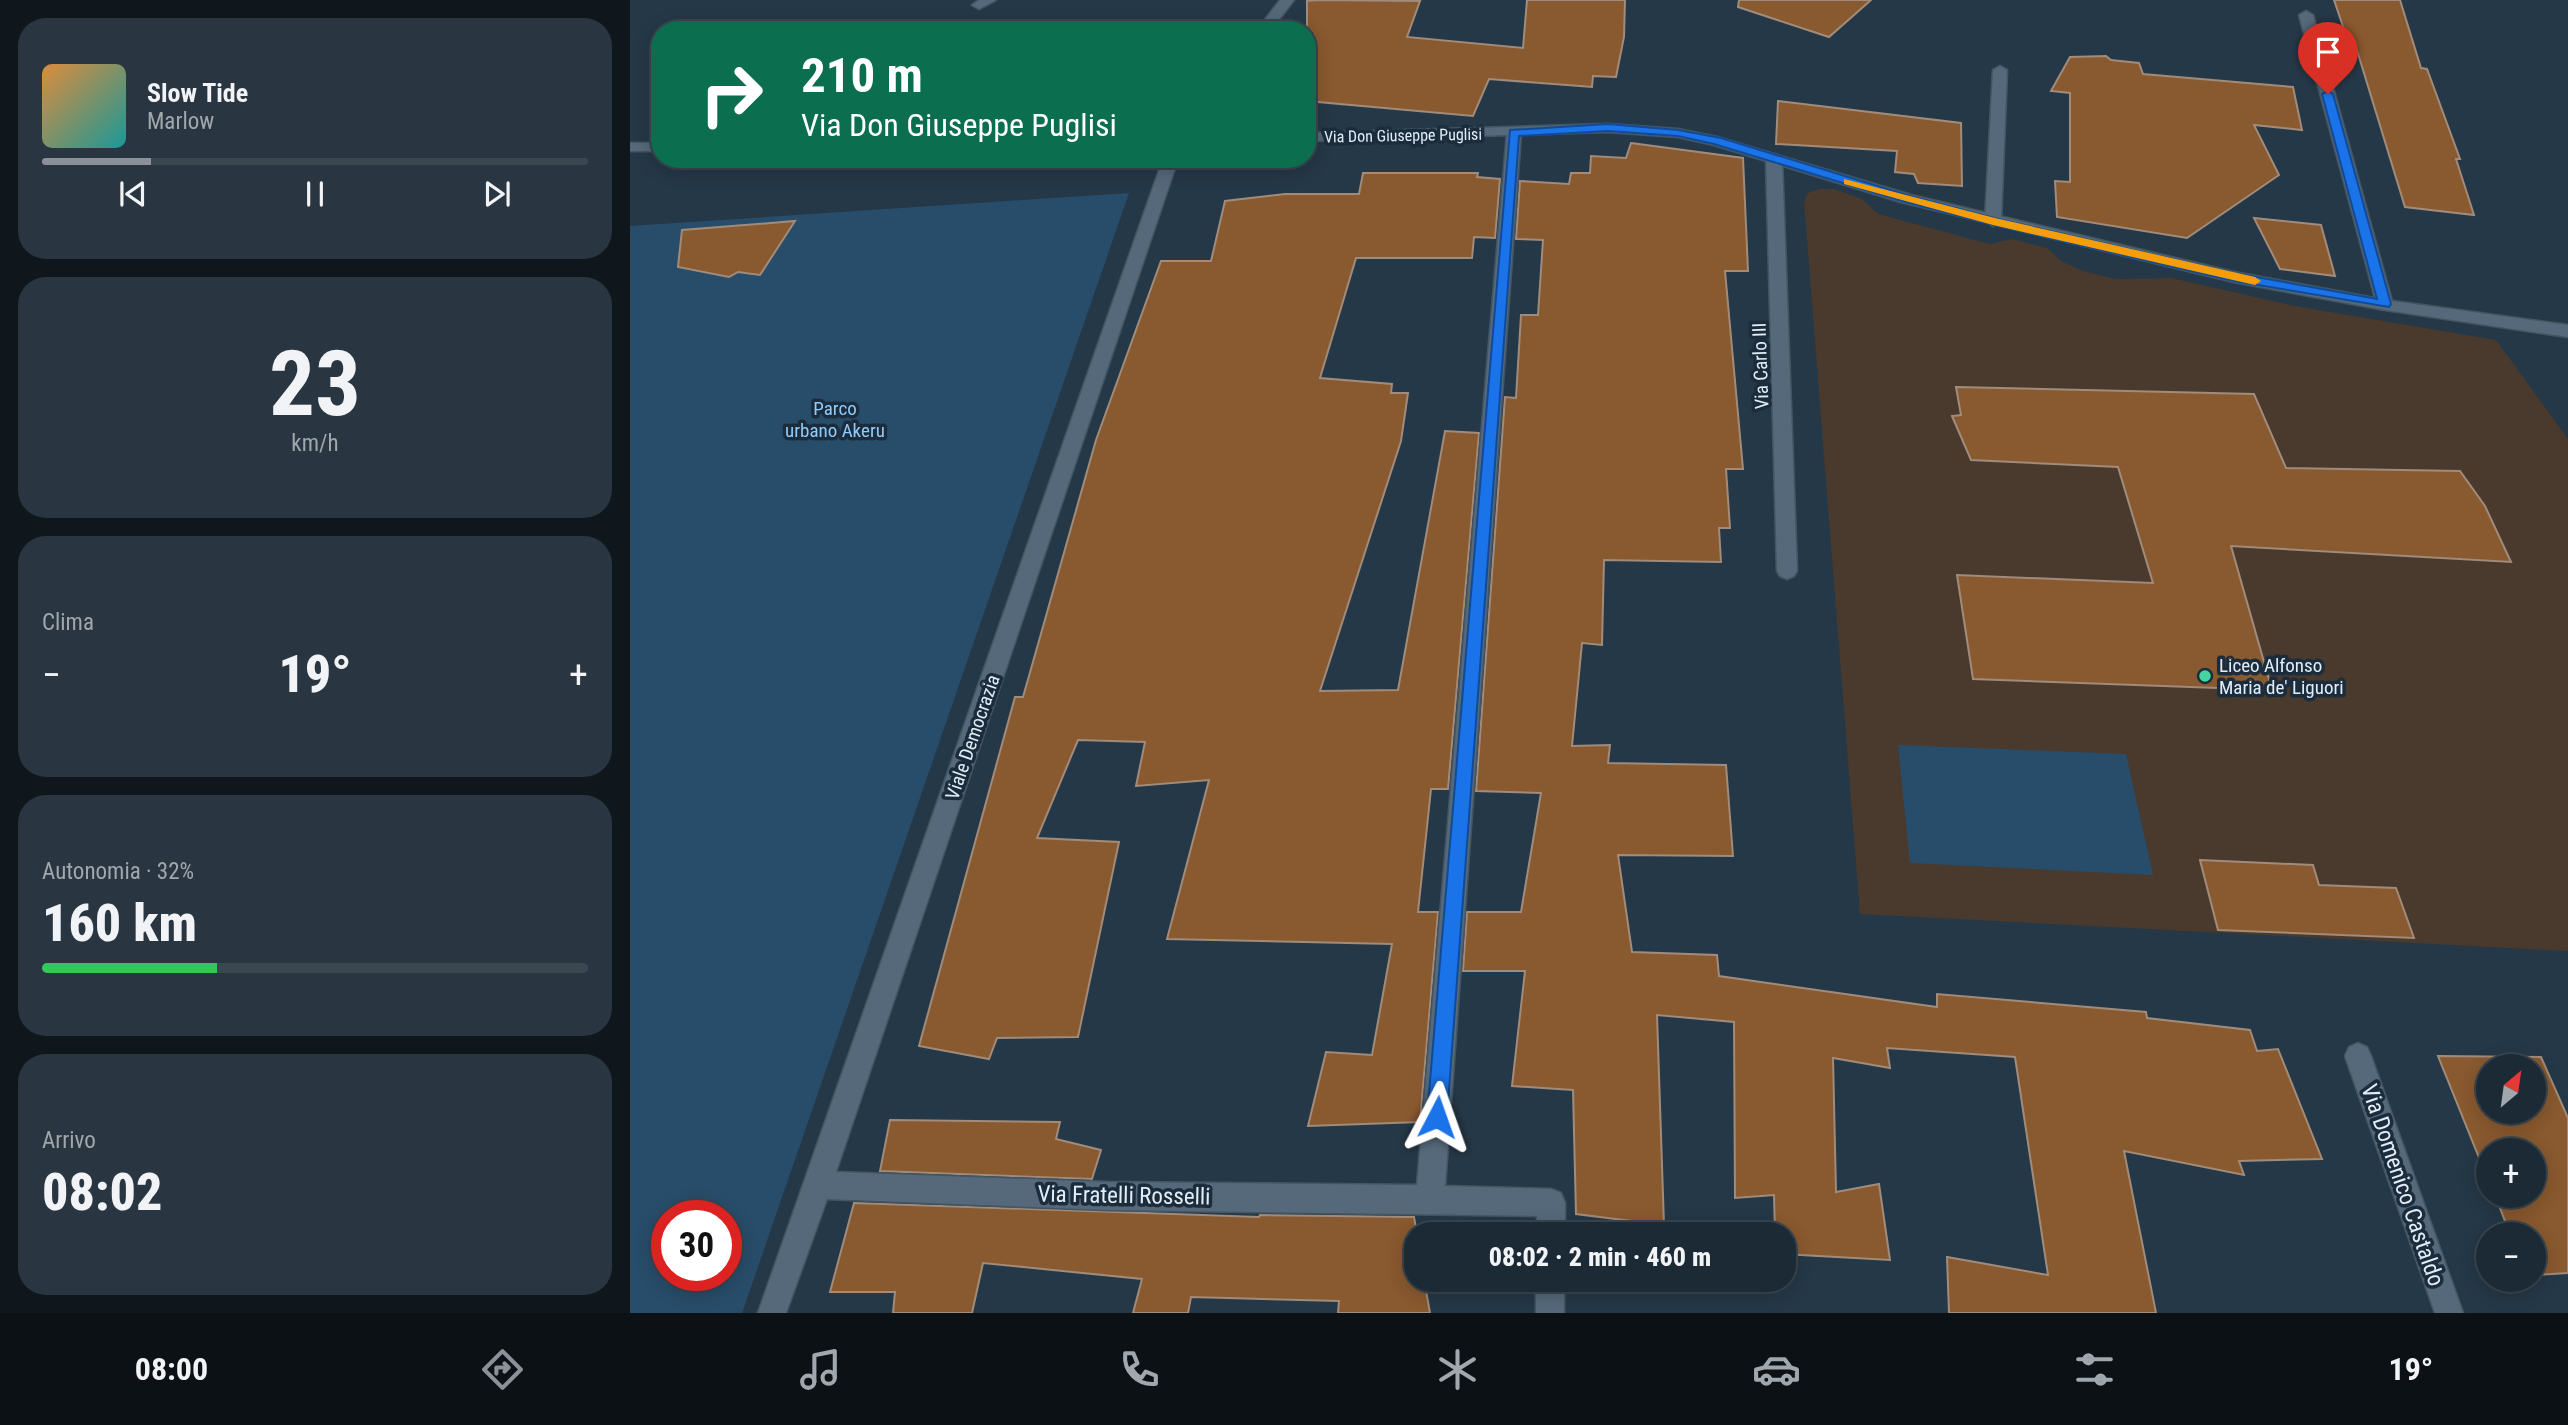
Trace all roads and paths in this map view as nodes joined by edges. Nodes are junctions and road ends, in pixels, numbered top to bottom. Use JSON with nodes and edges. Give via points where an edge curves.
{"nodes":[{"id":1,"x":1287,"y":0,"type":"edge"},
{"id":2,"x":2306,"y":15,"type":"dead end"},
{"id":3,"x":1271,"y":21,"type":"edge"},
{"id":4,"x":2000,"y":70,"type":"dead end"},
{"id":5,"x":1514,"y":133,"type":"junction"},
{"id":6,"x":1316,"y":137,"type":"edge"},
{"id":7,"x":630,"y":147,"type":"edge"},
{"id":8,"x":651,"y":147,"type":"edge"},
{"id":9,"x":1774,"y":159,"type":"junction"},
{"id":10,"x":1168,"y":168,"type":"edge"},
{"id":11,"x":1993,"y":221,"type":"junction"},
{"id":12,"x":2385,"y":304,"type":"junction"},
{"id":13,"x":2568,"y":331,"type":"edge"},
{"id":14,"x":1787,"y":571,"type":"dead end"},
{"id":15,"x":2358,"y":1056,"type":"dead end"},
{"id":16,"x":818,"y":1185,"type":"junction"},
{"id":17,"x":1430,"y":1199,"type":"junction"},
{"id":18,"x":1551,"y":1222,"type":"edge"},
{"id":19,"x":1550,"y":1292,"type":"edge"},
{"id":20,"x":772,"y":1313,"type":"edge"},
{"id":21,"x":1550,"y":1313,"type":"edge"},
{"id":22,"x":2449,"y":1313,"type":"edge"}],
"edges":[{"from":1,"to":3,"type":"street"},
{"from":2,"to":12,"type":"street"},
{"from":4,"to":11,"type":"street"},
{"from":5,"to":6,"type":"street","name":"Via Don Giuseppe Puglisi"},
{"from":5,"to":9,"type":"street","name":"Via Don Giuseppe Puglisi","via":[[1608,128],[1678,133]]},
{"from":5,"to":17,"type":"street"},
{"from":7,"to":8,"type":"street"},
{"from":9,"to":11,"type":"street","name":"Via Don Giuseppe Puglisi"},
{"from":9,"to":14,"type":"street","name":"Via Carlo III"},
{"from":10,"to":16,"type":"street","name":"Viale Democrazia"},
{"from":11,"to":12,"type":"street","name":"Via Don Giuseppe Puglisi","via":[[2234,277]]},
{"from":12,"to":13,"type":"street","name":"Via Don Giuseppe Puglisi"},
{"from":15,"to":22,"type":"street","name":"Via Domenico Castaldo"},
{"from":16,"to":17,"type":"street","name":"Via Fratelli Rosselli","via":[[1108,1196]]},
{"from":16,"to":20,"type":"street","name":"Viale Democrazia"},
{"from":17,"to":18,"type":"street","name":"Via Fratelli Rosselli","via":[[1552,1203]]},
{"from":19,"to":21,"type":"street"}]}
